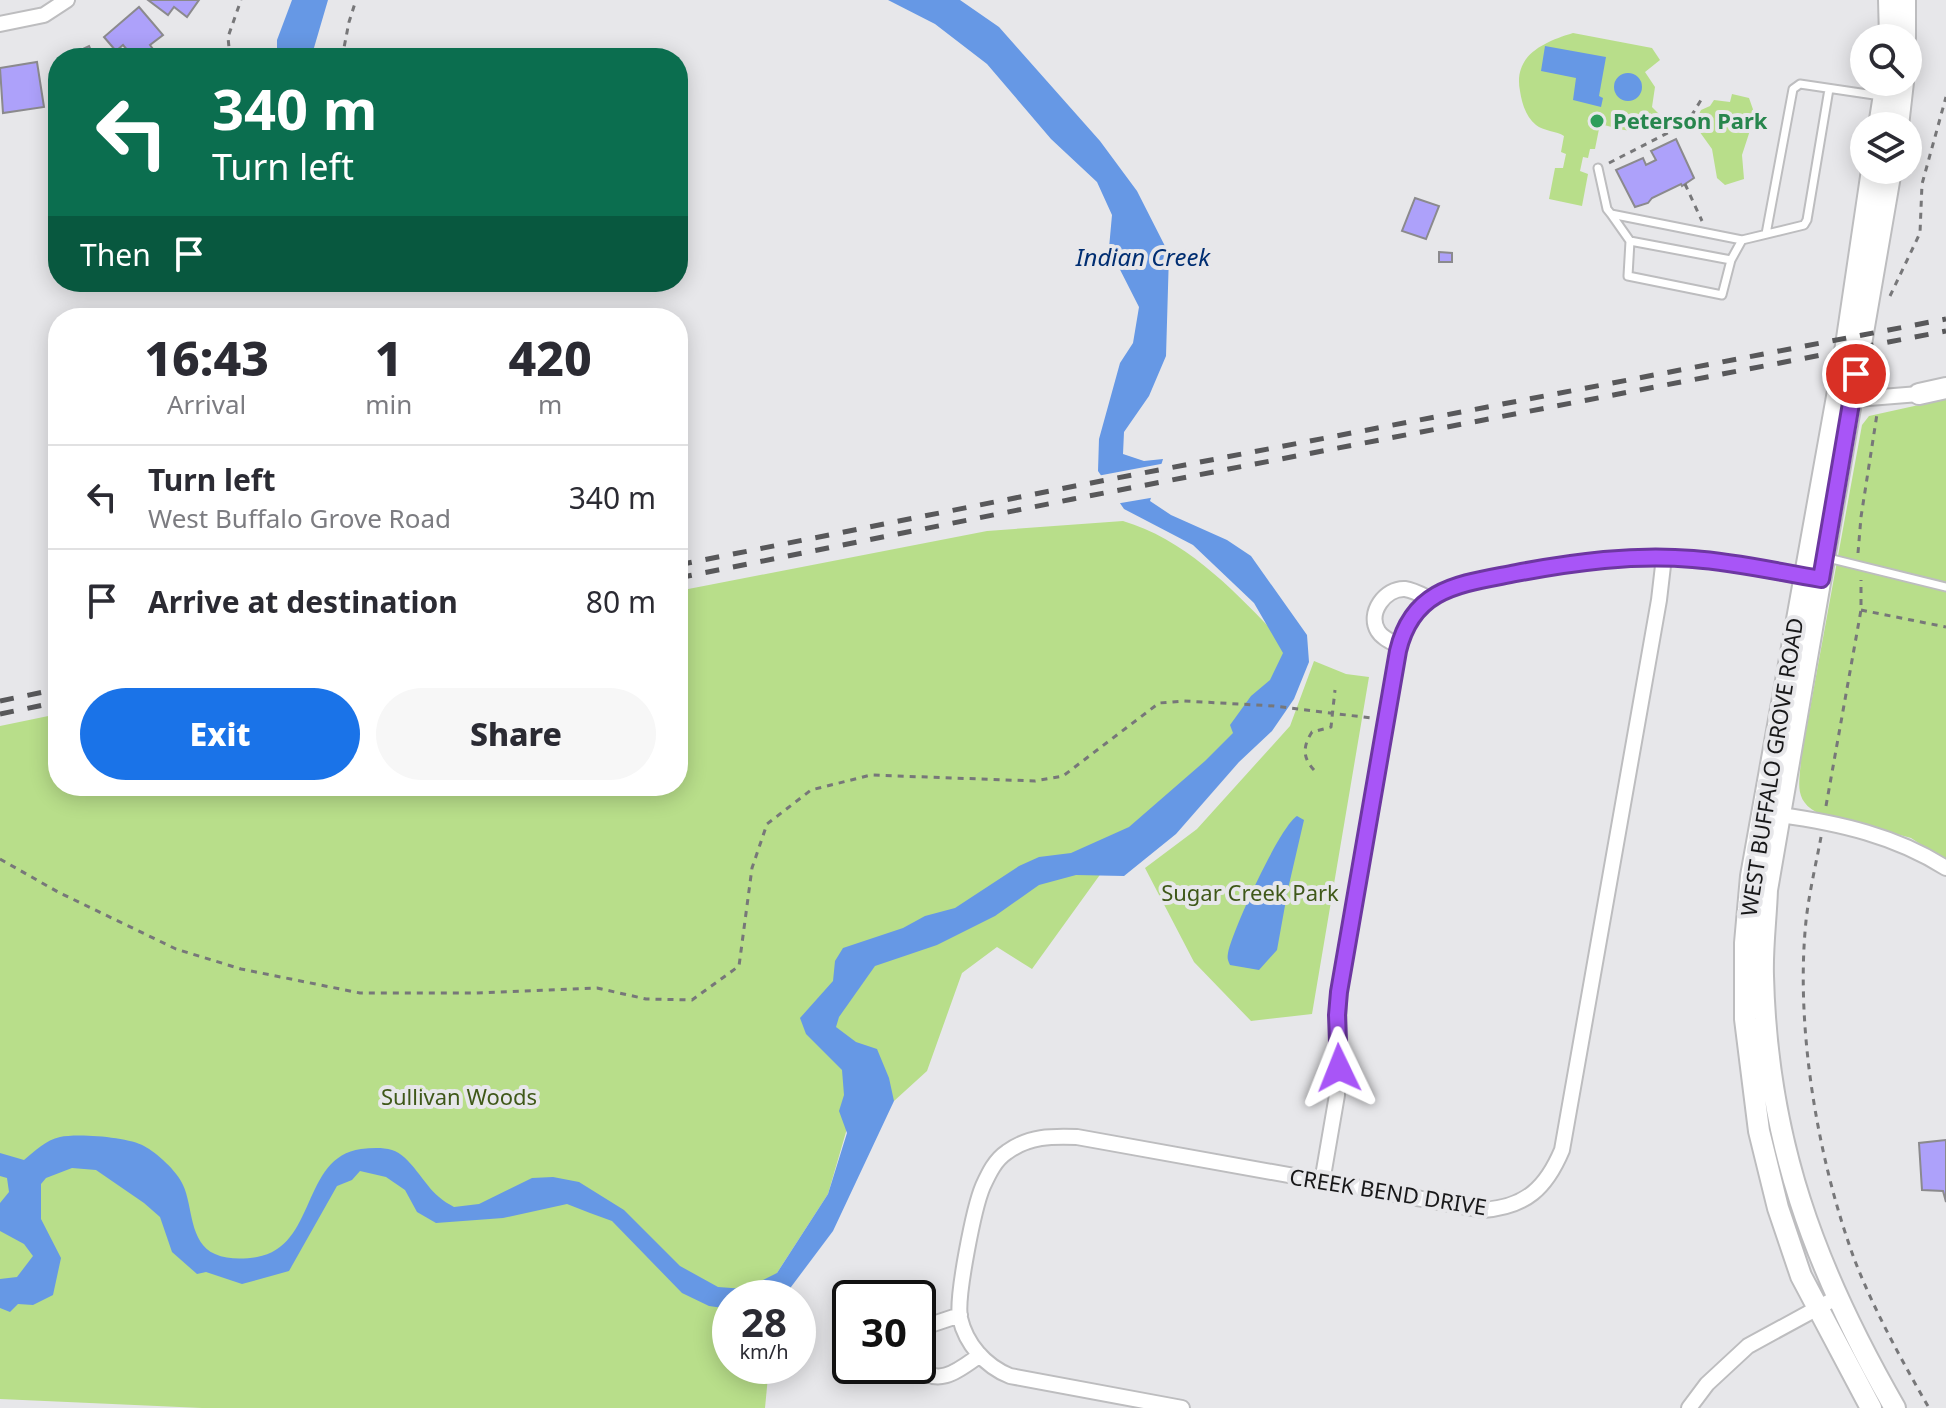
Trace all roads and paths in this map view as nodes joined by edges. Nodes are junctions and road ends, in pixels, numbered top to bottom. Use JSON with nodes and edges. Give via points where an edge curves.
{"nodes":[{"id":1,"x":67,"y":0,"type":"edge"},
{"id":2,"x":241,"y":0,"type":"edge"},
{"id":3,"x":356,"y":0,"type":"edge"},
{"id":4,"x":1889,"y":0,"type":"edge"},
{"id":5,"x":1905,"y":0,"type":"edge"},
{"id":6,"x":0,"y":24,"type":"edge"},
{"id":7,"x":1895,"y":24,"type":"edge"},
{"id":8,"x":1900,"y":24,"type":"edge"},
{"id":9,"x":229,"y":48,"type":"edge"},
{"id":10,"x":344,"y":48,"type":"edge"},
{"id":11,"x":1829,"y":89,"type":"junction"},
{"id":12,"x":1850,"y":89,"type":"edge"},
{"id":13,"x":1946,"y":97,"type":"edge"},
{"id":14,"x":1701,"y":100,"type":"dead end"},
{"id":15,"x":1598,"y":168,"type":"joint"},
{"id":16,"x":1685,"y":184,"type":"dead end"},
{"id":17,"x":1870,"y":184,"type":"edge"},
{"id":18,"x":1888,"y":184,"type":"edge"},
{"id":19,"x":1611,"y":214,"type":"junction"},
{"id":20,"x":1702,"y":233,"type":"junction"},
{"id":21,"x":1766,"y":234,"type":"junction"},
{"id":22,"x":1742,"y":240,"type":"junction"},
{"id":23,"x":1630,"y":241,"type":"junction"},
{"id":24,"x":1731,"y":260,"type":"junction"},
{"id":25,"x":1886,"y":304,"type":"dead end"},
{"id":26,"x":1880,"y":345,"type":"dead end"},
{"id":27,"x":1946,"y":388,"type":"edge"},
{"id":28,"x":1919,"y":394,"type":"joint"},
{"id":29,"x":1878,"y":398,"type":"junction"},
{"id":30,"x":1844,"y":400,"type":"junction"},
{"id":31,"x":1664,"y":557,"type":"junction"},
{"id":32,"x":1825,"y":557,"type":"junction"},
{"id":33,"x":1860,"y":566,"type":"junction"},
{"id":34,"x":1812,"y":578,"type":"junction"},
{"id":35,"x":1946,"y":587,"type":"edge"},
{"id":36,"x":1430,"y":599,"type":"junction"},
{"id":37,"x":1861,"y":610,"type":"junction"},
{"id":38,"x":1946,"y":627,"type":"edge"},
{"id":39,"x":1399,"y":646,"type":"junction"},
{"id":40,"x":1335,"y":690,"type":"dead end"},
{"id":41,"x":1333,"y":712,"type":"junction"},
{"id":42,"x":1362,"y":716,"type":"dead end"},
{"id":43,"x":1314,"y":770,"type":"dead end"},
{"id":44,"x":1827,"y":802,"type":"dead end"},
{"id":45,"x":1780,"y":815,"type":"junction"},
{"id":46,"x":1819,"y":846,"type":"dead end"},
{"id":47,"x":0,"y":859,"type":"edge"},
{"id":48,"x":1946,"y":868,"type":"edge"},
{"id":49,"x":1322,"y":1182,"type":"junction"},
{"id":50,"x":1827,"y":1304,"type":"junction"},
{"id":51,"x":960,"y":1315,"type":"junction"},
{"id":52,"x":936,"y":1323,"type":"edge"},
{"id":53,"x":980,"y":1355,"type":"junction"},
{"id":54,"x":936,"y":1376,"type":"edge"},
{"id":55,"x":1182,"y":1408,"type":"edge"},
{"id":56,"x":1689,"y":1408,"type":"edge"},
{"id":57,"x":1871,"y":1408,"type":"edge"},
{"id":58,"x":1895,"y":1408,"type":"edge"},
{"id":59,"x":1929,"y":1408,"type":"edge"}],
"edges":[{"from":1,"to":6,"type":"street","via":[[44,15]]},
{"from":2,"to":9,"type":"path"},
{"from":3,"to":10,"type":"path"},
{"from":4,"to":7,"type":"main road"},
{"from":5,"to":8,"type":"main road"},
{"from":11,"to":12,"type":"lane"},
{"from":11,"to":21,"type":"lane","via":[[1807,220]]},
{"from":11,"to":21,"type":"lane","via":[[1800,84],[1793,89]]},
{"from":13,"to":25,"type":"path","via":[[1922,184],[1920,233]]},
{"from":14,"to":15,"type":"path","via":[[1687,123]]},
{"from":15,"to":19,"type":"lane"},
{"from":16,"to":20,"type":"path"},
{"from":17,"to":30,"type":"main road","name":"WEST BUFFALO GROVE ROAD"},
{"from":18,"to":30,"type":"main road","name":"WEST BUFFALO GROVE ROAD"},
{"from":19,"to":20,"type":"lane"},
{"from":19,"to":23,"type":"lane"},
{"from":20,"to":22,"type":"lane"},
{"from":21,"to":22,"type":"lane"},
{"from":22,"to":24,"type":"lane"},
{"from":23,"to":24,"type":"lane"},
{"from":23,"to":24,"type":"lane","via":[[1630,277],[1718,295],[1724,293]]},
{"from":26,"to":29,"type":"path"},
{"from":27,"to":28,"type":"main road"},
{"from":28,"to":29,"type":"street"},
{"from":29,"to":30,"type":"street"},
{"from":29,"to":33,"type":"path","via":[[1857,548]]},
{"from":30,"to":32,"type":"main road","name":"WEST BUFFALO GROVE ROAD"},
{"from":30,"to":34,"type":"main road","name":"WEST BUFFALO GROVE ROAD"},
{"from":31,"to":34,"type":"street"},
{"from":31,"to":36,"type":"street","via":[[1571,563],[1463,583]]},
{"from":31,"to":49,"type":"street","name":"CREEK BEND DRIVE","via":[[1562,1150],[1552,1174],[1531,1196],[1483,1210]]},
{"from":32,"to":33,"type":"lane"},
{"from":32,"to":34,"type":"main road","name":"WEST BUFFALO GROVE ROAD"},
{"from":33,"to":35,"type":"lane"},
{"from":33,"to":37,"type":"path"},
{"from":34,"to":45,"type":"main road","name":"WEST BUFFALO GROVE ROAD"},
{"from":34,"to":50,"type":"main road","name":"WEST BUFFALO GROVE ROAD","via":[[1751,876],[1746,1041],[1759,1131],[1778,1208],[1801,1276]]},
{"from":36,"to":39,"type":"street","via":[[1412,617]]},
{"from":36,"to":39,"type":"street","via":[[1399,590],[1378,605],[1376,628]]},
{"from":37,"to":38,"type":"path"},
{"from":37,"to":44,"type":"path"},
{"from":39,"to":49,"type":"street","via":[[1339,992],[1337,1095]]},
{"from":40,"to":41,"type":"path"},
{"from":41,"to":42,"type":"path"},
{"from":41,"to":43,"type":"path","via":[[1331,727],[1312,732],[1306,741],[1306,758]]},
{"from":41,"to":47,"type":"path","via":[[1159,703],[1063,776],[1035,781],[871,775],[811,790],[767,824],[752,868],[739,966],[692,1000],[646,999],[597,988],[360,993],[241,969],[176,949]]},
{"from":45,"to":48,"type":"street","via":[[1858,829],[1919,850]]},
{"from":45,"to":50,"type":"main road","name":"WEST BUFFALO GROVE ROAD","via":[[1767,890],[1767,1038],[1792,1181]]},
{"from":46,"to":59,"type":"path","via":[[1806,921],[1805,973],[1808,1047],[1822,1151],[1856,1264]]},
{"from":49,"to":51,"type":"street","name":"CREEK BEND DRIVE","via":[[1077,1137],[1045,1136],[1025,1142],[994,1165],[981,1189],[958,1297]]},
{"from":50,"to":56,"type":"street","via":[[1748,1346]]},
{"from":50,"to":57,"type":"main road"},
{"from":50,"to":58,"type":"main road"},
{"from":51,"to":52,"type":"street"},
{"from":51,"to":53,"type":"street","name":"CREEK BEND DRIVE","via":[[966,1337]]},
{"from":53,"to":54,"type":"street","via":[[947,1376]]},
{"from":53,"to":55,"type":"street","name":"CREEK BEND DRIVE","via":[[1017,1378]]}]}
